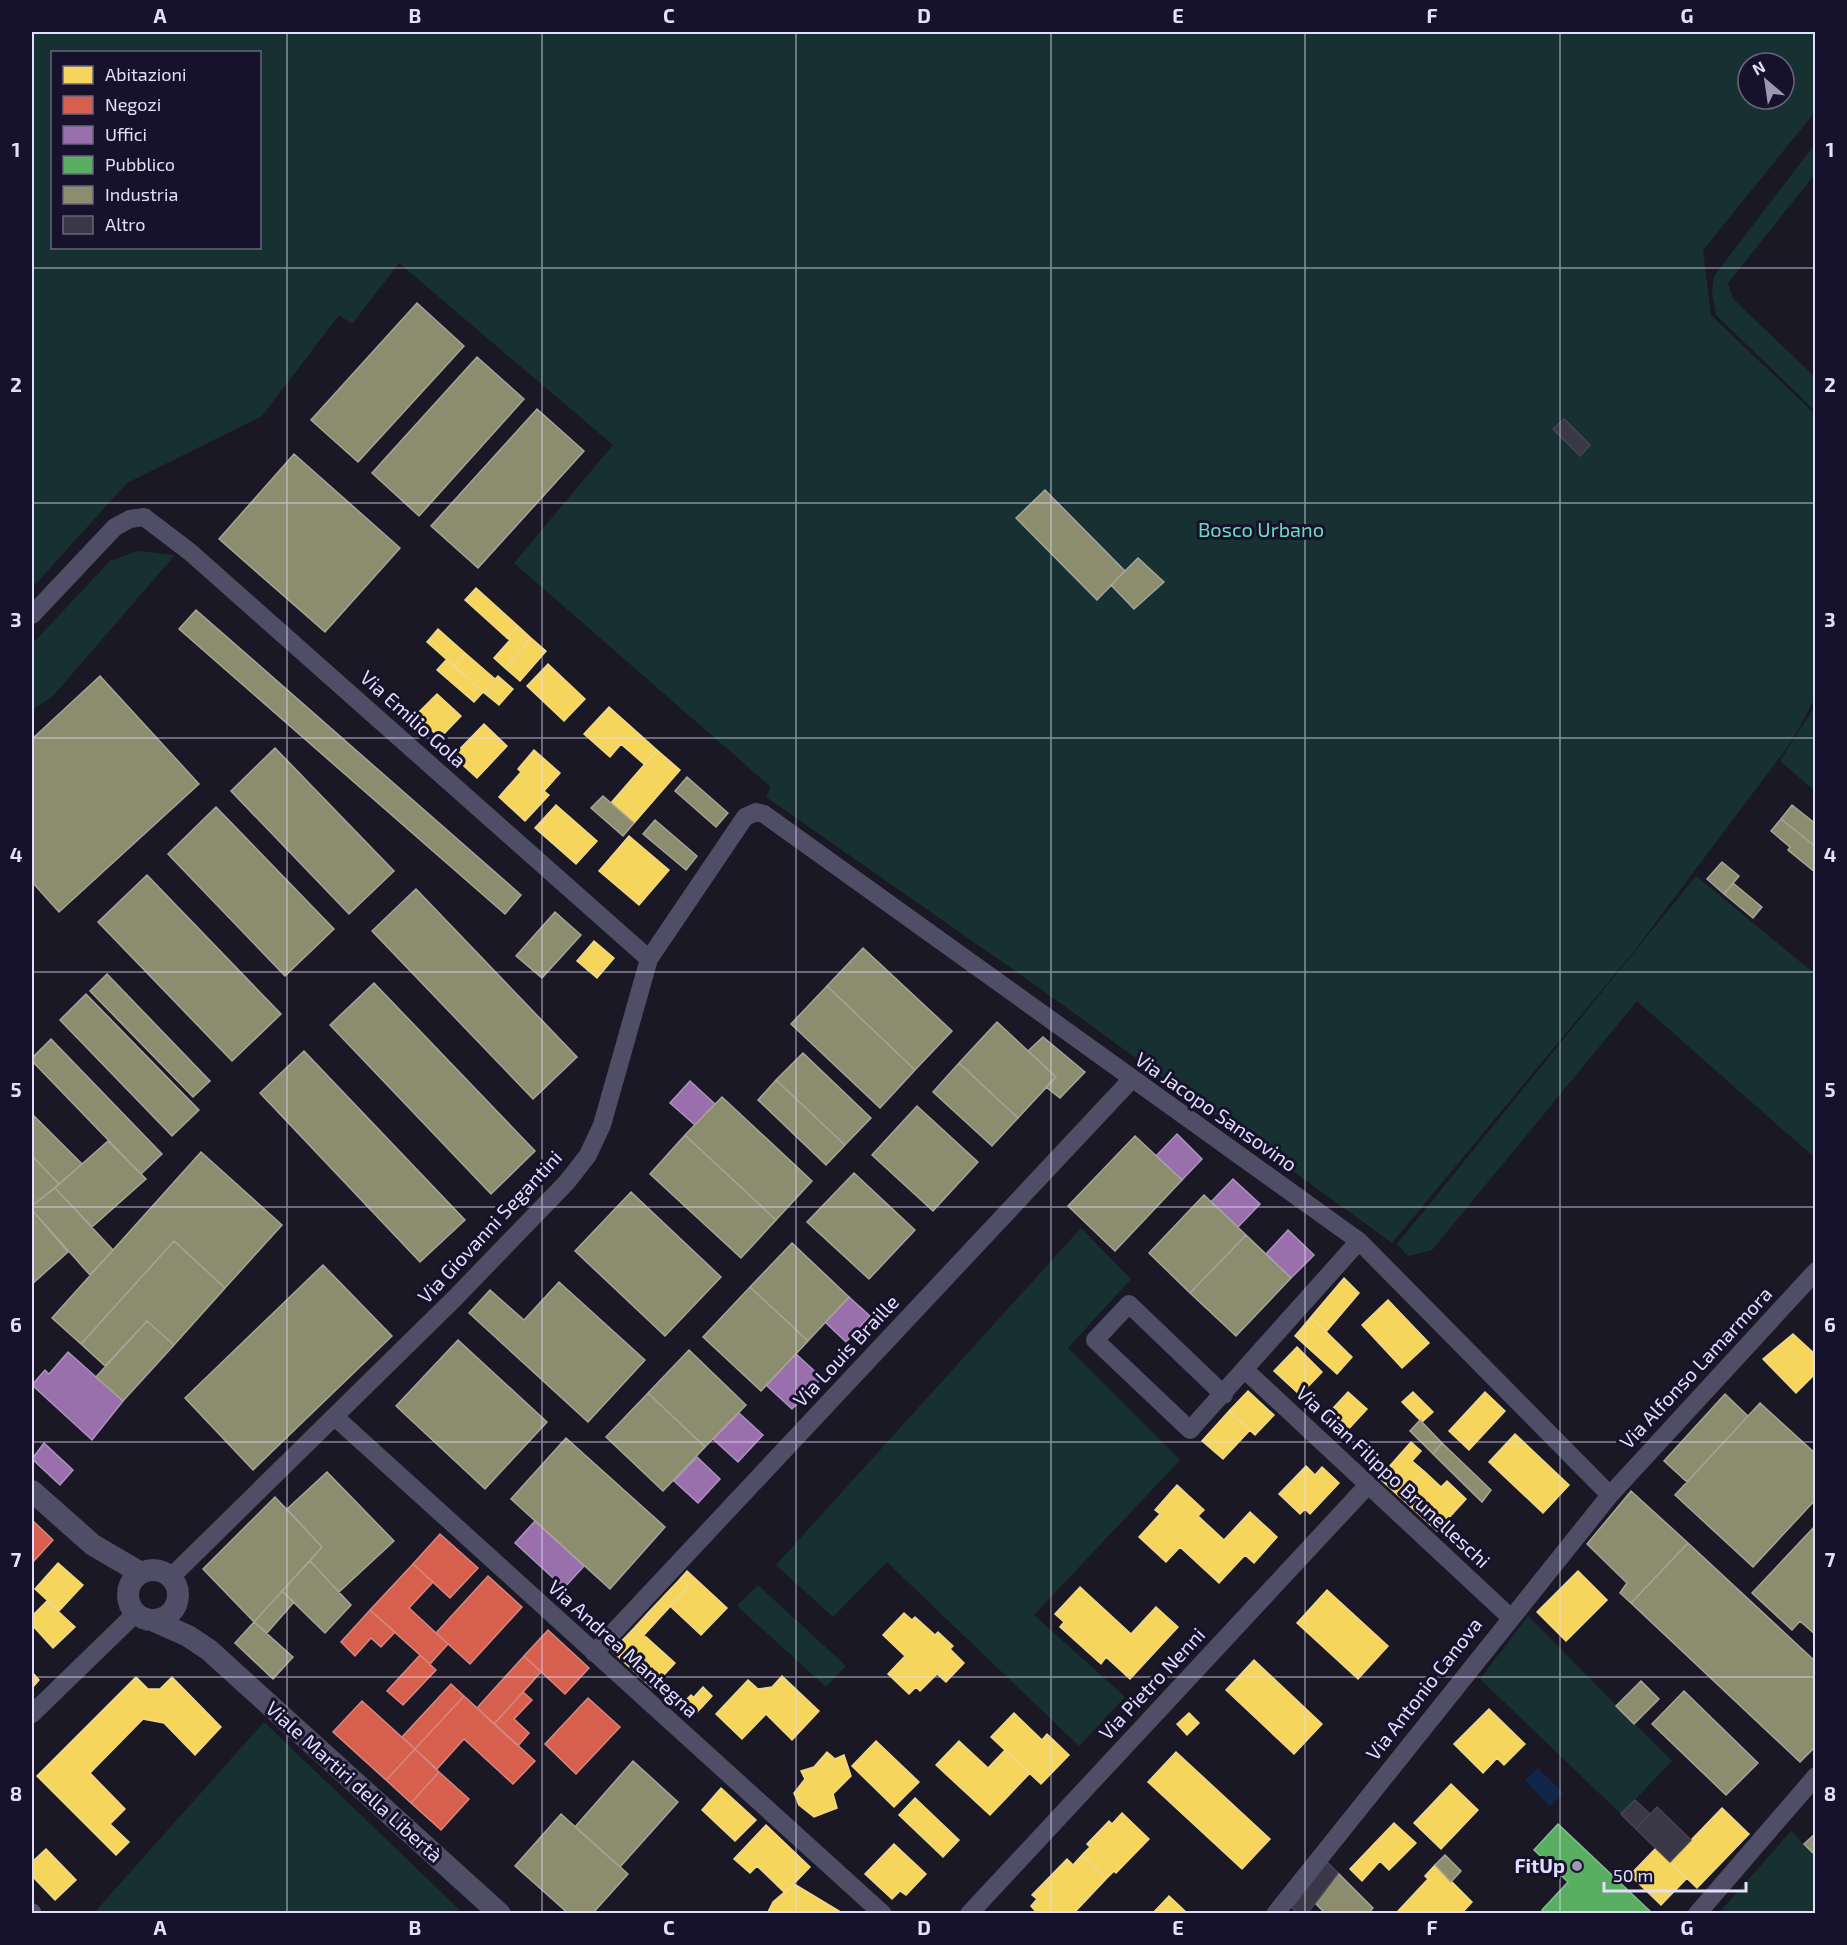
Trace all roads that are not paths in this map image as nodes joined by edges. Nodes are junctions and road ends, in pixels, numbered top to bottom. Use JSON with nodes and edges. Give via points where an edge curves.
{"nodes":[{"id":1,"x":32,"y":615,"type":"edge"},
{"id":2,"x":756,"y":812,"type":"joint"},
{"id":3,"x":649,"y":959,"type":"junction"},
{"id":4,"x":1131,"y":1080,"type":"junction"},
{"id":5,"x":1359,"y":1241,"type":"junction"},
{"id":6,"x":1815,"y":1271,"type":"edge"},
{"id":7,"x":1245,"y":1370,"type":"junction"},
{"id":8,"x":1224,"y":1395,"type":"junction"},
{"id":9,"x":335,"y":1417,"type":"junction"},
{"id":10,"x":1368,"y":1485,"type":"junction"},
{"id":11,"x":32,"y":1491,"type":"edge"},
{"id":12,"x":1610,"y":1495,"type":"junction"},
{"id":13,"x":93,"y":1545,"type":"junction"},
{"id":14,"x":141,"y":1573,"type":"junction"},
{"id":15,"x":171,"y":1577,"type":"junction"},
{"id":16,"x":177,"y":1602,"type":"junction"},
{"id":17,"x":139,"y":1608,"type":"junction"},
{"id":18,"x":1510,"y":1617,"type":"junction"},
{"id":19,"x":209,"y":1650,"type":"junction"},
{"id":20,"x":594,"y":1653,"type":"junction"},
{"id":21,"x":32,"y":1714,"type":"edge"},
{"id":22,"x":1815,"y":1776,"type":"edge"},
{"id":23,"x":500,"y":1914,"type":"edge"},
{"id":24,"x":883,"y":1914,"type":"edge"},
{"id":25,"x":969,"y":1914,"type":"edge"},
{"id":26,"x":1275,"y":1914,"type":"edge"},
{"id":27,"x":1697,"y":1914,"type":"edge"}],
"edges":[{"from":1,"to":3,"type":"street","name":"Via Emilio Gola","via":[[115,526],[144,517],[190,552]]},
{"from":2,"to":3,"type":"street","name":"Via Giovanni Segantini","via":[[745,817]]},
{"from":2,"to":4,"type":"street","name":"Via Jacopo Sansovino","via":[[764,814]]},
{"from":3,"to":9,"type":"street","name":"Via Giovanni Segantini","via":[[602,1125],[588,1155],[463,1290]]},
{"from":4,"to":5,"type":"street","name":"Via Jacopo Sansovino"},
{"from":4,"to":20,"type":"street","name":"Via Louis Braille"},
{"from":5,"to":7,"type":"street"},
{"from":5,"to":12,"type":"street","name":"Via Jacopo Sansovino"},
{"from":6,"to":12,"type":"street","name":"Via Alfonso Lamarmora"},
{"from":7,"to":8,"type":"street"},
{"from":7,"to":10,"type":"street","name":"Via Gian Filippo Brunelleschi"},
{"from":8,"to":8,"type":"street","via":[[1190,1430],[1095,1340],[1129,1304]]},
{"from":9,"to":15,"type":"street","name":"Via Giovanni Segantini"},
{"from":9,"to":20,"type":"street","name":"Via Andrea Mantegna"},
{"from":10,"to":18,"type":"street","name":"Via Gian Filippo Brunelleschi"},
{"from":10,"to":25,"type":"street","name":"Via Pietro Nenni"},
{"from":11,"to":13,"type":"street","name":"Viale Martiri della Libertà"},
{"from":12,"to":18,"type":"street","name":"Via Antonio Canova"},
{"from":13,"to":14,"type":"street","name":"Viale Martiri della Libertà"},
{"from":13,"to":17,"type":"street","name":"Viale Martiri della Libertà"},
{"from":14,"to":15,"type":"street","name":"Viale Martiri della Libertà","via":[[156,1570]]},
{"from":14,"to":17,"type":"street","via":[[130,1585]]},
{"from":15,"to":16,"type":"street","name":"Viale Martiri della Libertà","via":[[178,1592]]},
{"from":16,"to":17,"type":"street","via":[[168,1615]]},
{"from":16,"to":19,"type":"street","name":"Viale Martiri della Libertà"},
{"from":17,"to":19,"type":"street","name":"Viale Martiri della Libertà"},
{"from":17,"to":21,"type":"street"},
{"from":18,"to":26,"type":"street","name":"Via Antonio Canova"},
{"from":19,"to":23,"type":"street","name":"Viale Martiri della Libertà"},
{"from":20,"to":24,"type":"street","name":"Via Andrea Mantegna"},
{"from":22,"to":27,"type":"street"}]}
